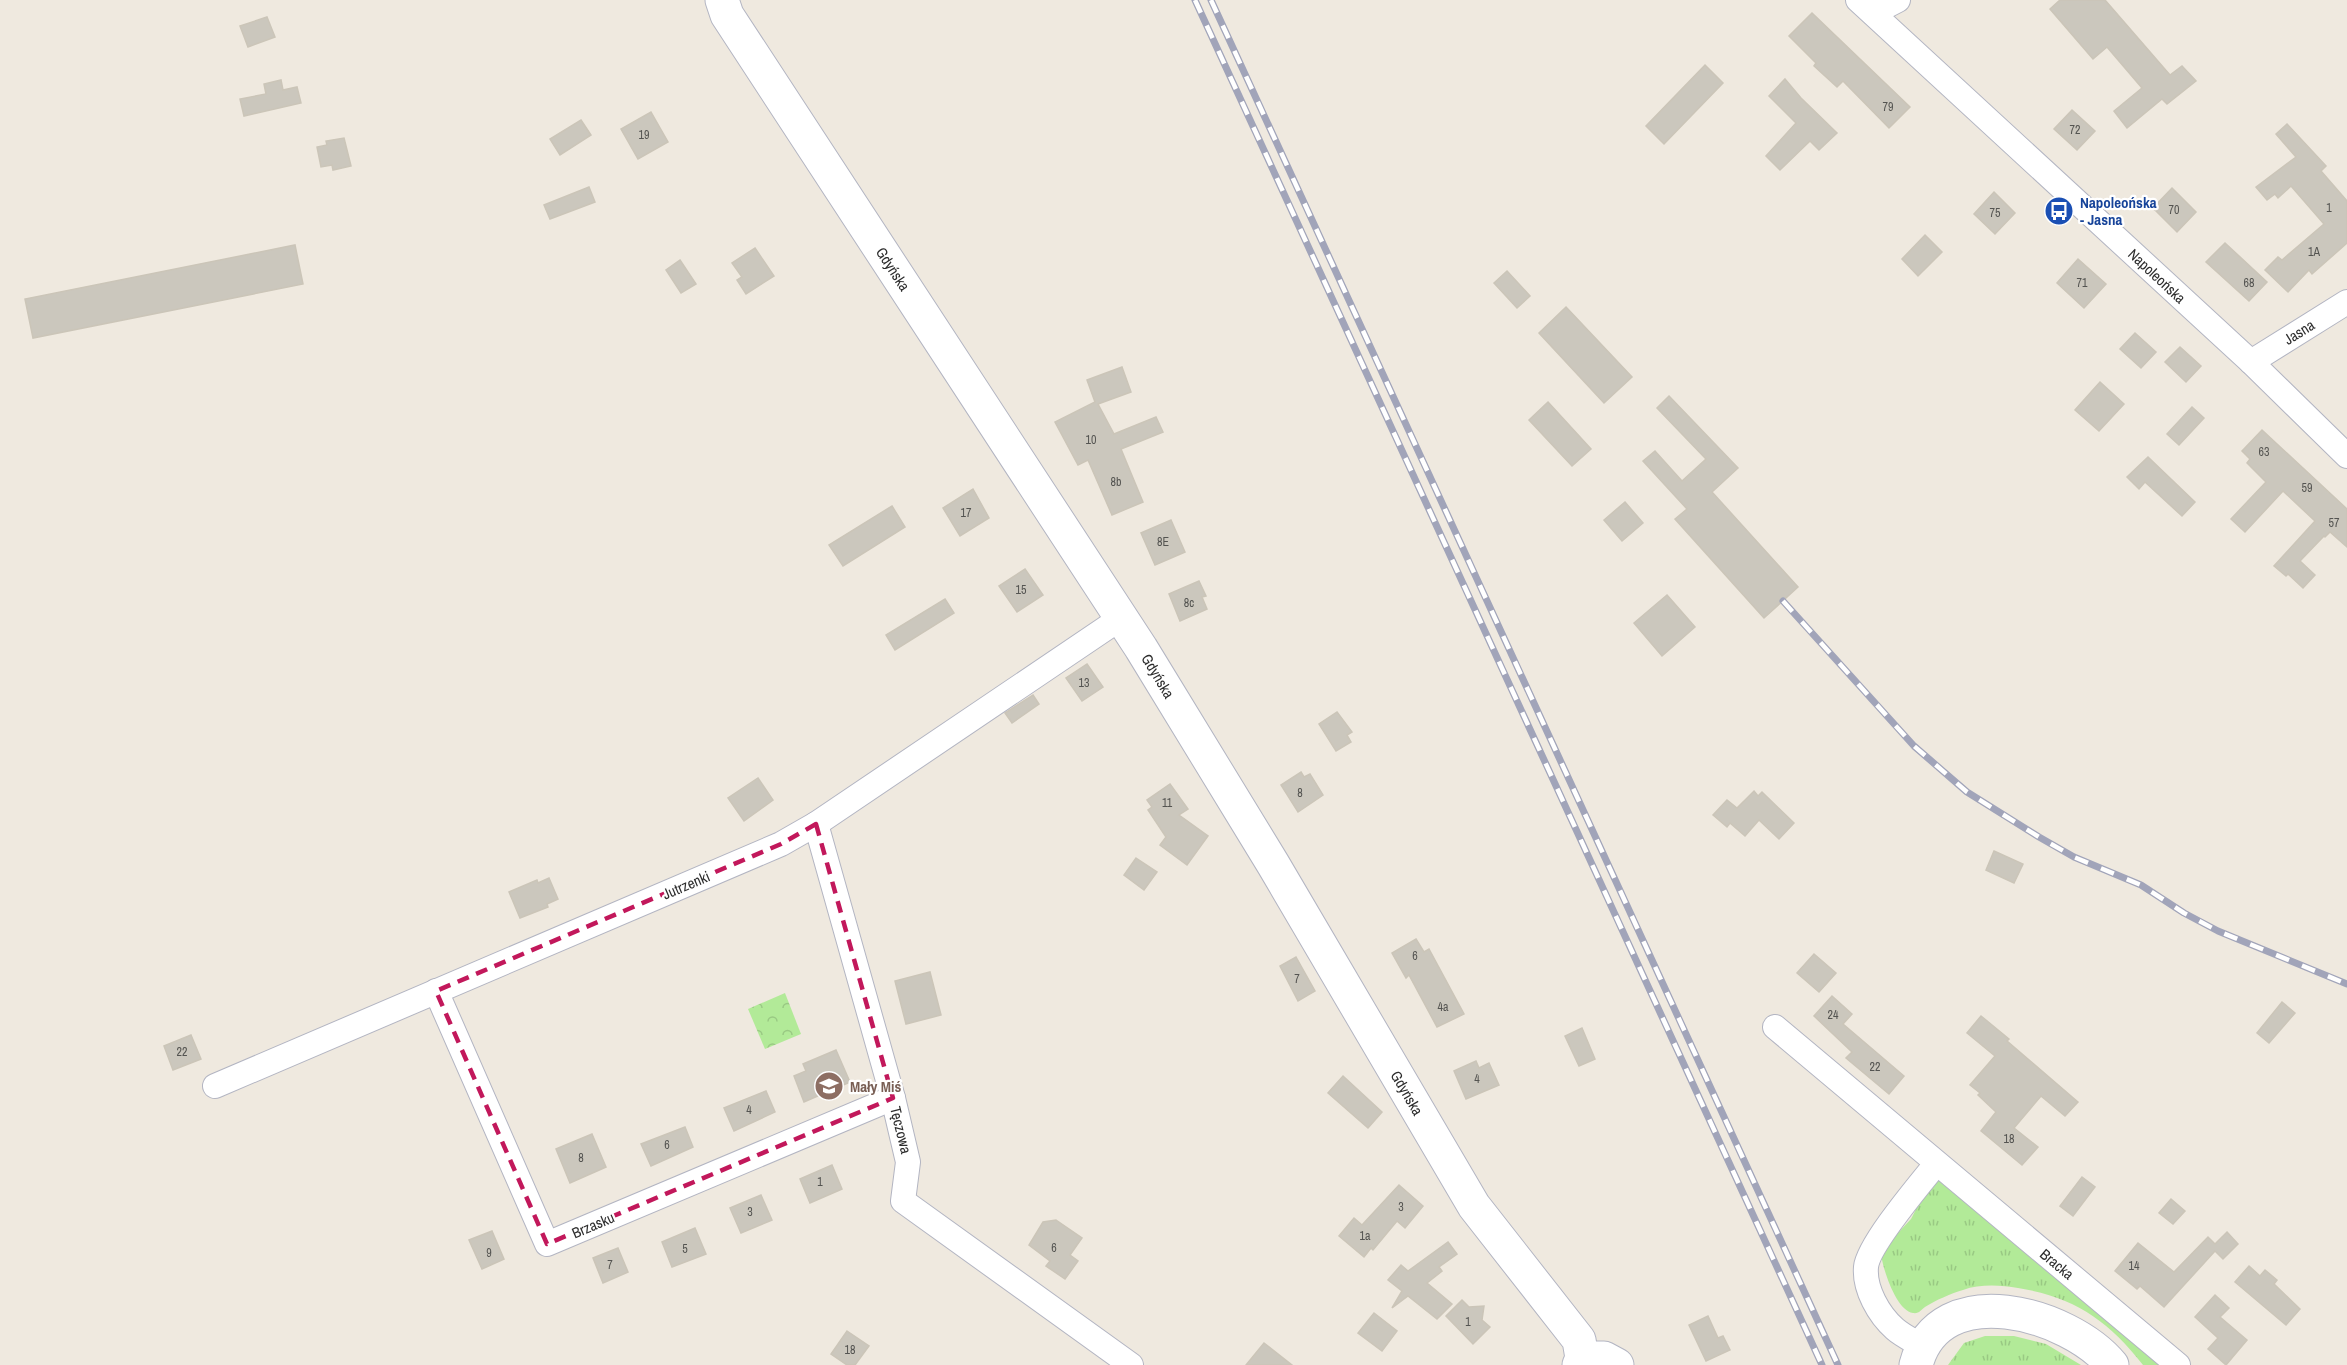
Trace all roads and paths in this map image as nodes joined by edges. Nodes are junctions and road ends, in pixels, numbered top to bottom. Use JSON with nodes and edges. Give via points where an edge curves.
{"nodes":[{"id":1,"x":722,"y":0,"type":"edge"},
{"id":2,"x":1898,"y":0,"type":"edge"},
{"id":3,"x":1866,"y":6,"type":"edge"},
{"id":4,"x":2347,"y":302,"type":"edge"},
{"id":5,"x":2251,"y":362,"type":"junction"},
{"id":6,"x":2347,"y":456,"type":"edge"},
{"id":7,"x":1121,"y":618,"type":"junction"},
{"id":8,"x":816,"y":824,"type":"junction"},
{"id":9,"x":436,"y":991,"type":"junction"},
{"id":10,"x":1774,"y":1027,"type":"dead end"},
{"id":11,"x":215,"y":1086,"type":"dead end"},
{"id":12,"x":893,"y":1098,"type":"junction"},
{"id":13,"x":1936,"y":1164,"type":"junction"},
{"id":14,"x":1919,"y":1356,"type":"edge"},
{"id":15,"x":1581,"y":1361,"type":"edge"},
{"id":16,"x":1131,"y":1365,"type":"edge"},
{"id":17,"x":1617,"y":1365,"type":"edge"},
{"id":18,"x":2112,"y":1365,"type":"edge"},
{"id":19,"x":2178,"y":1365,"type":"edge"}],
"edges":[{"from":1,"to":7,"type":"main road","name":"Gdyńska","via":[[727,15]]},
{"from":2,"to":3,"type":"street"},
{"from":3,"to":5,"type":"street","name":"Napoleońska"},
{"from":4,"to":5,"type":"street","name":"Jasna"},
{"from":5,"to":6,"type":"street","name":"Napoleońska"},
{"from":7,"to":8,"type":"street","name":"Jutrzenki"},
{"from":7,"to":15,"type":"main road","name":"Gdyńska","via":[[1273,864],[1474,1206],[1579,1340]]},
{"from":8,"to":9,"type":"street","name":"Jutrzenki","via":[[781,844]]},
{"from":8,"to":12,"type":"street","name":"Tęczowa"},
{"from":9,"to":11,"type":"street","name":"Jutrzenki"},
{"from":9,"to":12,"type":"street","name":"Brzasku","via":[[547,1244]]},
{"from":10,"to":13,"type":"street","name":"Bracka"},
{"from":12,"to":16,"type":"street","name":"Tęczowa","via":[[908,1162],[903,1201]]},
{"from":13,"to":14,"type":"street","via":[[1873,1248],[1866,1266],[1867,1283],[1884,1317]]},
{"from":13,"to":19,"type":"street","name":"Bracka"},
{"from":14,"to":18,"type":"main road","via":[[1938,1328],[1958,1317],[2003,1312],[2046,1321],[2081,1338]]},
{"from":15,"to":17,"type":"main road","via":[[1604,1358]]}]}
